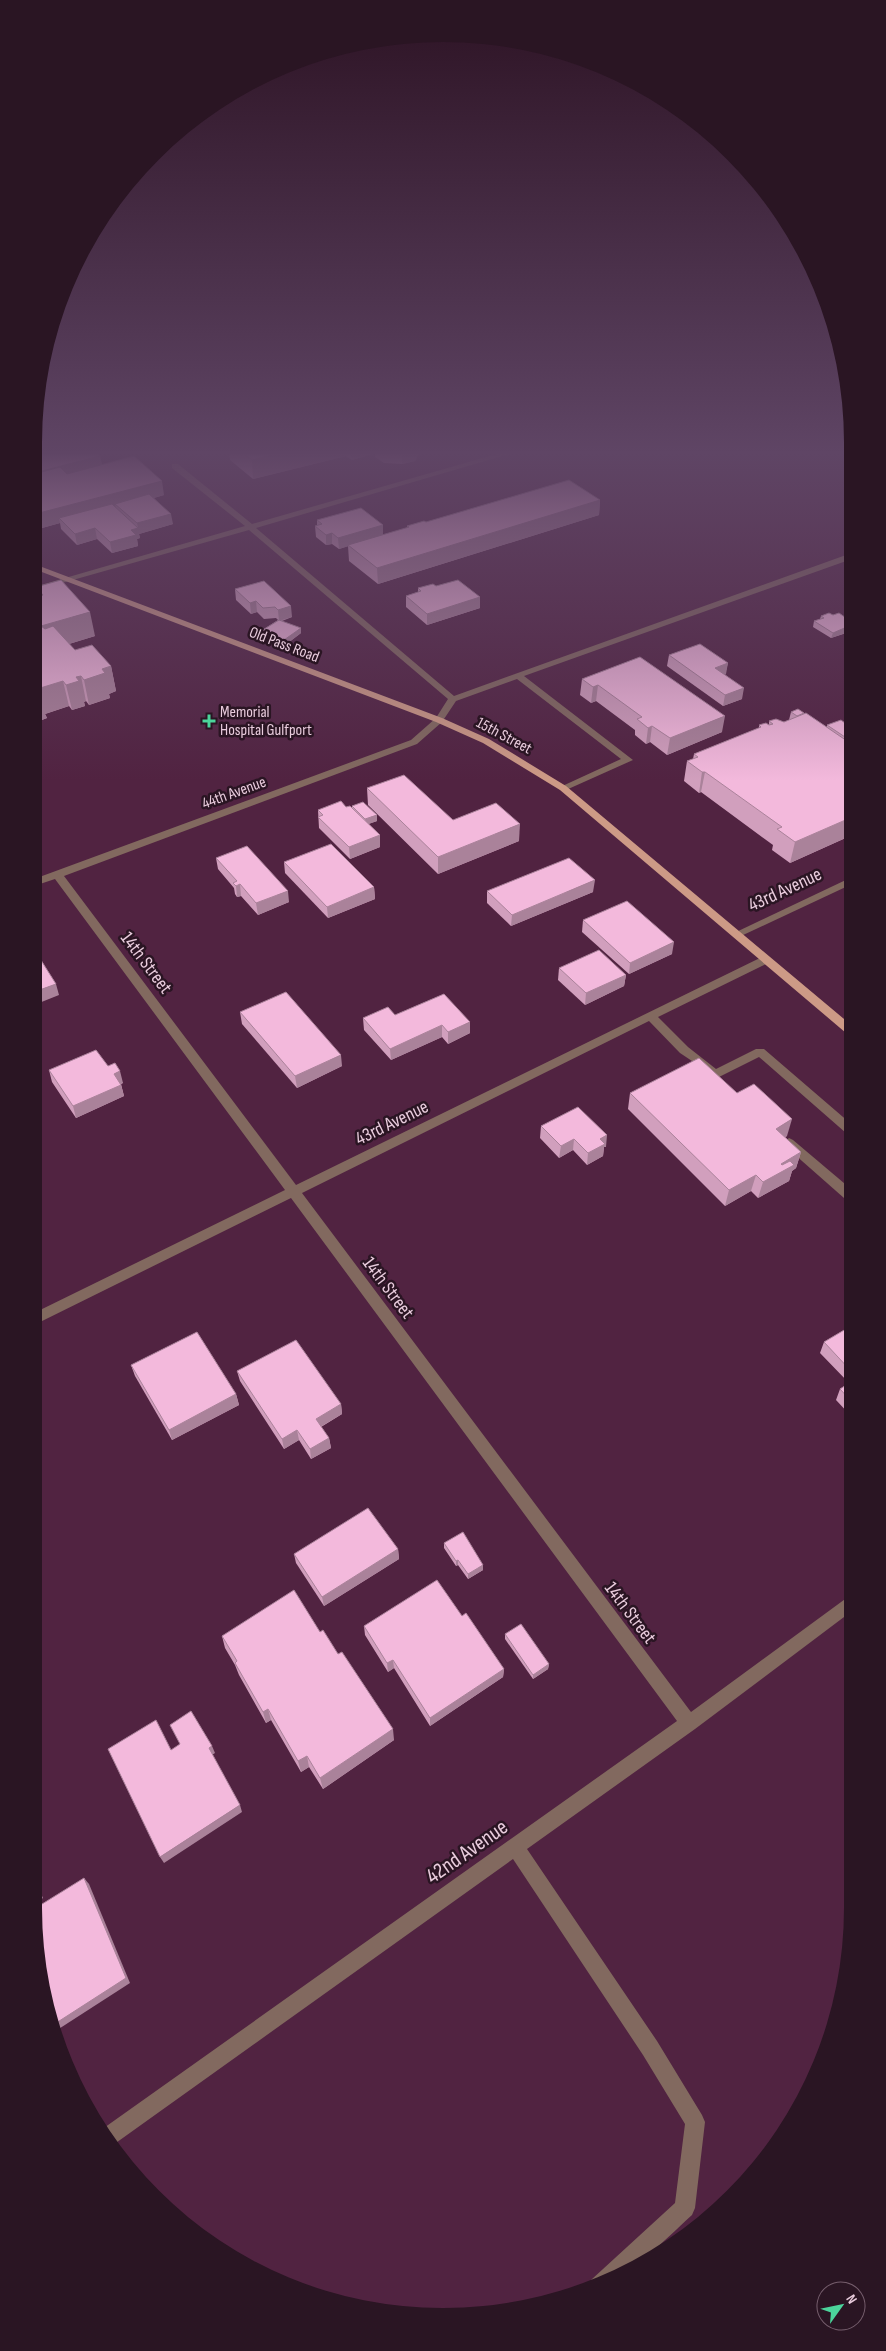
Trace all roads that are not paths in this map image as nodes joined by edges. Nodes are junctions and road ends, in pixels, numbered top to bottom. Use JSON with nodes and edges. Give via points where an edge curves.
{"nodes":[{"id":1,"x":129,"y":561,"type":"edge"},
{"id":2,"x":290,"y":561,"type":"edge"},
{"id":3,"x":839,"y":561,"type":"edge"},
{"id":4,"x":42,"y":569,"type":"edge"},
{"id":5,"x":66,"y":579,"type":"junction"},
{"id":6,"x":42,"y":586,"type":"edge"},
{"id":7,"x":518,"y":676,"type":"junction"},
{"id":8,"x":453,"y":699,"type":"junction"},
{"id":9,"x":439,"y":720,"type":"junction"},
{"id":10,"x":563,"y":788,"type":"junction"},
{"id":11,"x":58,"y":875,"type":"junction"},
{"id":12,"x":42,"y":881,"type":"edge"},
{"id":13,"x":844,"y":884,"type":"edge"},
{"id":14,"x":737,"y":934,"type":"junction"},
{"id":15,"x":766,"y":959,"type":"junction"},
{"id":16,"x":651,"y":1016,"type":"junction"},
{"id":17,"x":844,"y":1025,"type":"edge"},
{"id":18,"x":715,"y":1074,"type":"junction"},
{"id":19,"x":727,"y":1086,"type":"edge"},
{"id":20,"x":844,"y":1125,"type":"edge"},
{"id":21,"x":784,"y":1138,"type":"edge"},
{"id":22,"x":293,"y":1192,"type":"junction"},
{"id":23,"x":844,"y":1192,"type":"edge"},
{"id":24,"x":42,"y":1316,"type":"edge"},
{"id":25,"x":844,"y":1607,"type":"edge"},
{"id":26,"x":688,"y":1723,"type":"junction"},
{"id":27,"x":515,"y":1847,"type":"junction"},
{"id":28,"x":112,"y":2134,"type":"edge"},
{"id":29,"x":620,"y":2267,"type":"edge"}],
"edges":[{"from":1,"to":5,"type":"street"},
{"from":2,"to":8,"type":"street"},
{"from":3,"to":7,"type":"street"},
{"from":4,"to":5,"type":"main road","name":"Old Pass Road"},
{"from":5,"to":6,"type":"street"},
{"from":5,"to":9,"type":"main road","name":"Old Pass Road"},
{"from":7,"to":8,"type":"street"},
{"from":7,"to":10,"type":"street","via":[[628,760]]},
{"from":8,"to":9,"type":"street"},
{"from":9,"to":10,"type":"main road","name":"15th Street","via":[[486,741]]},
{"from":9,"to":11,"type":"street","name":"44th Avenue","via":[[414,742]]},
{"from":10,"to":14,"type":"main road","name":"15th Street"},
{"from":11,"to":12,"type":"street","name":"44th Avenue"},
{"from":11,"to":22,"type":"street","name":"14th Street"},
{"from":13,"to":14,"type":"street","name":"43rd Avenue"},
{"from":14,"to":15,"type":"main road","name":"15th Street"},
{"from":15,"to":16,"type":"street","name":"43rd Avenue"},
{"from":15,"to":17,"type":"main road","name":"15th Street"},
{"from":16,"to":18,"type":"street","via":[[684,1050]]},
{"from":16,"to":22,"type":"street","name":"43rd Avenue"},
{"from":18,"to":19,"type":"street"},
{"from":18,"to":20,"type":"street","via":[[760,1052]]},
{"from":21,"to":23,"type":"street"},
{"from":22,"to":24,"type":"street","name":"43rd Avenue"},
{"from":22,"to":26,"type":"street","name":"14th Street"},
{"from":25,"to":26,"type":"street","name":"42nd Avenue"},
{"from":26,"to":27,"type":"street","name":"42nd Avenue"},
{"from":27,"to":28,"type":"street","name":"42nd Avenue"},
{"from":27,"to":29,"type":"street","via":[[696,2122],[685,2208]]}]}
